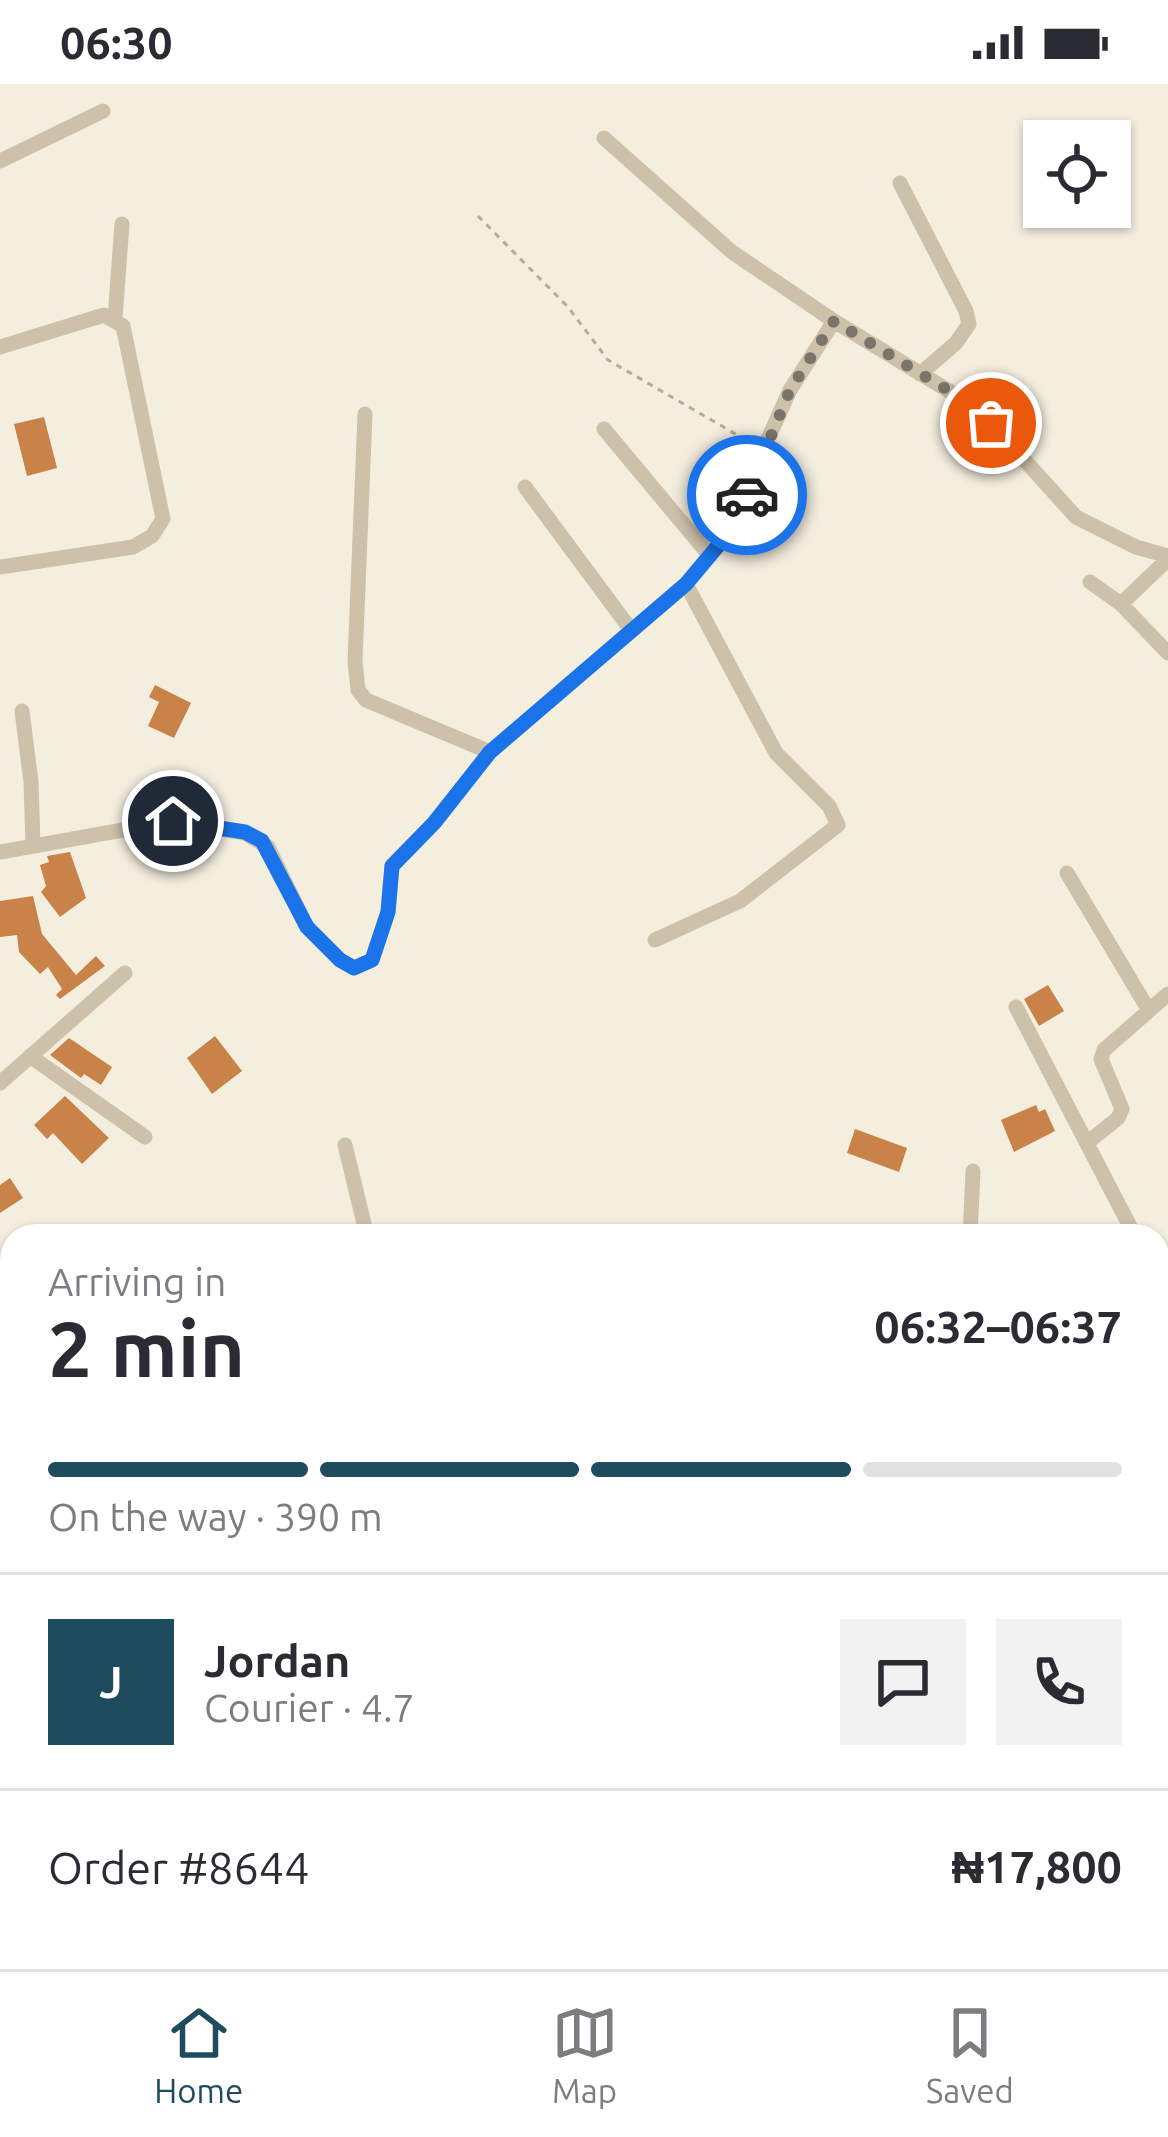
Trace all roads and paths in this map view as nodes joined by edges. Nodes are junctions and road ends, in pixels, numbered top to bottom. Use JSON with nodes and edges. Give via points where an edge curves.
{"nodes":[{"id":1,"x":103,"y":111,"type":"dead end"},
{"id":2,"x":604,"y":138,"type":"dead end"},
{"id":3,"x":0,"y":160,"type":"edge"},
{"id":4,"x":900,"y":183,"type":"dead end"},
{"id":5,"x":478,"y":216,"type":"dead end"},
{"id":6,"x":122,"y":224,"type":"dead end"},
{"id":7,"x":115,"y":318,"type":"junction"},
{"id":8,"x":834,"y":321,"type":"junction"},
{"id":9,"x":0,"y":347,"type":"edge"},
{"id":10,"x":920,"y":374,"type":"junction"},
{"id":11,"x":365,"y":414,"type":"dead end"},
{"id":12,"x":604,"y":429,"type":"dead end"},
{"id":13,"x":763,"y":450,"type":"junction"},
{"id":14,"x":525,"y":487,"type":"dead end"},
{"id":15,"x":710,"y":556,"type":"junction"},
{"id":16,"x":1168,"y":558,"type":"edge"},
{"id":17,"x":0,"y":567,"type":"edge"},
{"id":18,"x":1090,"y":582,"type":"dead end"},
{"id":19,"x":686,"y":584,"type":"junction"},
{"id":20,"x":1120,"y":604,"type":"junction"},
{"id":21,"x":631,"y":630,"type":"junction"},
{"id":22,"x":1168,"y":652,"type":"edge"},
{"id":23,"x":22,"y":711,"type":"dead end"},
{"id":24,"x":490,"y":752,"type":"junction"},
{"id":25,"x":33,"y":845,"type":"junction"},
{"id":26,"x":0,"y":852,"type":"edge"},
{"id":27,"x":1066,"y":872,"type":"dead end"},
{"id":28,"x":655,"y":940,"type":"dead end"},
{"id":29,"x":125,"y":973,"type":"dead end"},
{"id":30,"x":1168,"y":994,"type":"edge"},
{"id":31,"x":1016,"y":1007,"type":"dead end"},
{"id":32,"x":1148,"y":1009,"type":"junction"},
{"id":33,"x":30,"y":1056,"type":"junction"},
{"id":34,"x":0,"y":1084,"type":"edge"},
{"id":35,"x":145,"y":1137,"type":"dead end"},
{"id":36,"x":1087,"y":1143,"type":"junction"},
{"id":37,"x":345,"y":1145,"type":"dead end"},
{"id":38,"x":973,"y":1171,"type":"dead end"},
{"id":39,"x":364,"y":1224,"type":"edge"},
{"id":40,"x":971,"y":1224,"type":"edge"},
{"id":41,"x":1129,"y":1224,"type":"edge"}],
"edges":[{"from":1,"to":3,"type":"street"},
{"from":2,"to":8,"type":"street","via":[[732,252]]},
{"from":4,"to":10,"type":"street","via":[[969,324]]},
{"from":5,"to":13,"type":"path","via":[[608,360]]},
{"from":6,"to":7,"type":"street"},
{"from":7,"to":9,"type":"street"},
{"from":7,"to":17,"type":"street","via":[[164,520],[133,547]]},
{"from":8,"to":10,"type":"street"},
{"from":8,"to":13,"type":"street"},
{"from":10,"to":16,"type":"street","via":[[991,423],[1076,518]]},
{"from":11,"to":24,"type":"street","via":[[358,690]]},
{"from":12,"to":15,"type":"street"},
{"from":13,"to":15,"type":"street","via":[[737,523]]},
{"from":14,"to":21,"type":"street"},
{"from":15,"to":19,"type":"street"},
{"from":16,"to":20,"type":"street"},
{"from":18,"to":20,"type":"street"},
{"from":19,"to":21,"type":"street"},
{"from":19,"to":28,"type":"street","via":[[776,753],[838,825],[740,901]]},
{"from":20,"to":22,"type":"street"},
{"from":21,"to":24,"type":"street"},
{"from":23,"to":25,"type":"street"},
{"from":24,"to":25,"type":"street","via":[[392,866],[378,945],[372,960],[354,968],[307,927],[268,847],[245,832],[173,821]]},
{"from":25,"to":26,"type":"street"},
{"from":27,"to":32,"type":"street"},
{"from":29,"to":33,"type":"street"},
{"from":30,"to":32,"type":"street"},
{"from":31,"to":36,"type":"street"},
{"from":32,"to":36,"type":"street","via":[[1104,1050],[1100,1059],[1121,1109]]},
{"from":33,"to":34,"type":"street"},
{"from":33,"to":35,"type":"street"},
{"from":36,"to":41,"type":"street"},
{"from":37,"to":39,"type":"street"},
{"from":38,"to":40,"type":"street"}]}
